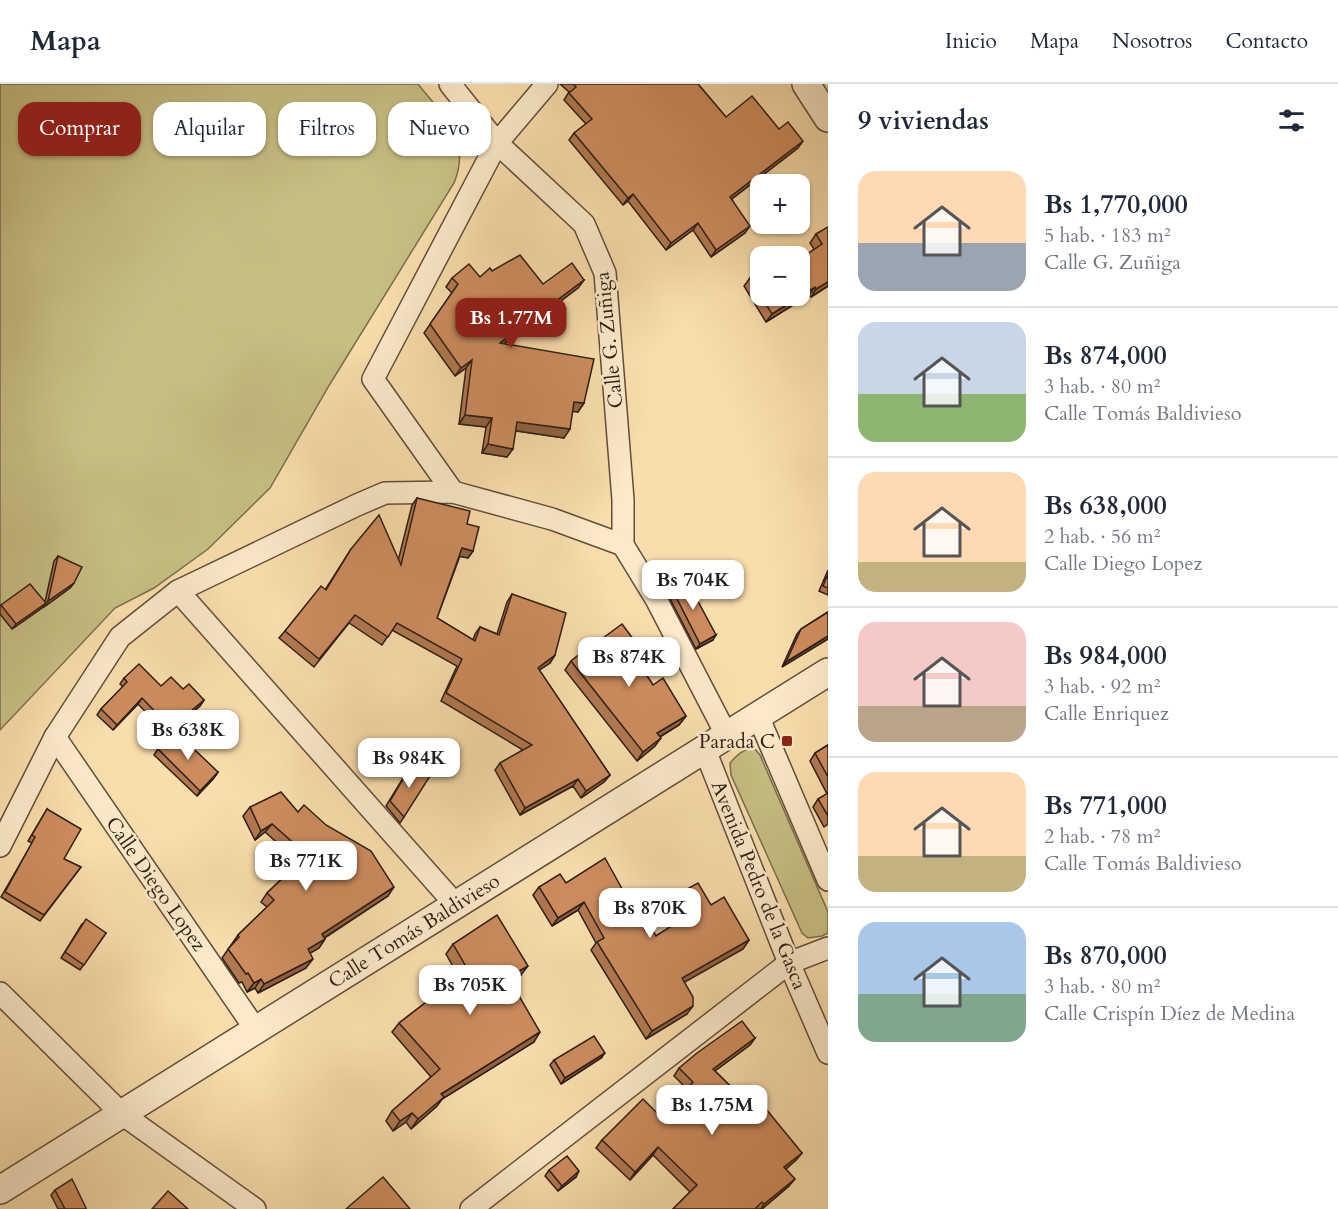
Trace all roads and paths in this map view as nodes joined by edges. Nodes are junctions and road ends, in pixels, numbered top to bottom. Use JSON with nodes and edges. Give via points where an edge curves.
{"nodes":[{"id":1,"x":450,"y":84,"type":"edge"},
{"id":2,"x":547,"y":84,"type":"edge"},
{"id":3,"x":807,"y":84,"type":"edge"},
{"id":4,"x":828,"y":118,"type":"edge"},
{"id":5,"x":497,"y":143,"type":"junction"},
{"id":6,"x":453,"y":492,"type":"junction"},
{"id":7,"x":623,"y":545,"type":"junction"},
{"id":8,"x":178,"y":591,"type":"junction"},
{"id":9,"x":828,"y":672,"type":"edge"},
{"id":10,"x":758,"y":716,"type":"junction"},
{"id":11,"x":55,"y":737,"type":"junction"},
{"id":12,"x":716,"y":743,"type":"junction"},
{"id":13,"x":0,"y":846,"type":"edge"},
{"id":14,"x":828,"y":880,"type":"edge"},
{"id":15,"x":456,"y":905,"type":"junction"},
{"id":16,"x":828,"y":948,"type":"edge"},
{"id":17,"x":789,"y":963,"type":"junction"},
{"id":18,"x":0,"y":993,"type":"edge"},
{"id":19,"x":256,"y":1030,"type":"junction"},
{"id":20,"x":828,"y":1053,"type":"edge"},
{"id":21,"x":122,"y":1114,"type":"junction"},
{"id":22,"x":0,"y":1190,"type":"edge"},
{"id":23,"x":255,"y":1209,"type":"edge"},
{"id":24,"x":471,"y":1209,"type":"edge"}],
"edges":[{"from":1,"to":5,"type":"street","name":"Calle G. Zuñiga"},
{"from":2,"to":5,"type":"street"},
{"from":3,"to":4,"type":"street"},
{"from":5,"to":6,"type":"street","via":[[373,380]]},
{"from":5,"to":7,"type":"street","name":"Calle G. Zuñiga","via":[[584,224],[605,273]]},
{"from":6,"to":7,"type":"street","via":[[552,519]]},
{"from":6,"to":8,"type":"street","via":[[385,493]]},
{"from":7,"to":12,"type":"street","name":"Avenida Pedro de la Gasca","via":[[656,600]]},
{"from":8,"to":11,"type":"street","via":[[120,637]]},
{"from":8,"to":15,"type":"street"},
{"from":9,"to":10,"type":"street","name":"Calle Tomás Baldivieso"},
{"from":10,"to":12,"type":"street","name":"Calle Tomás Baldivieso"},
{"from":10,"to":14,"type":"street"},
{"from":11,"to":13,"type":"street"},
{"from":11,"to":19,"type":"street","name":"Calle Diego Lopez"},
{"from":12,"to":15,"type":"street","name":"Calle Tomás Baldivieso"},
{"from":12,"to":17,"type":"street","name":"Avenida Pedro de la Gasca"},
{"from":15,"to":19,"type":"street","name":"Calle Tomás Baldivieso"},
{"from":16,"to":17,"type":"street"},
{"from":17,"to":20,"type":"street","name":"Avenida Pedro de la Gasca"},
{"from":17,"to":24,"type":"street"},
{"from":18,"to":21,"type":"street"},
{"from":19,"to":21,"type":"street","name":"Calle Tomás Baldivieso"},
{"from":21,"to":22,"type":"street","name":"Calle Tomás Baldivieso"},
{"from":21,"to":23,"type":"street"}]}
